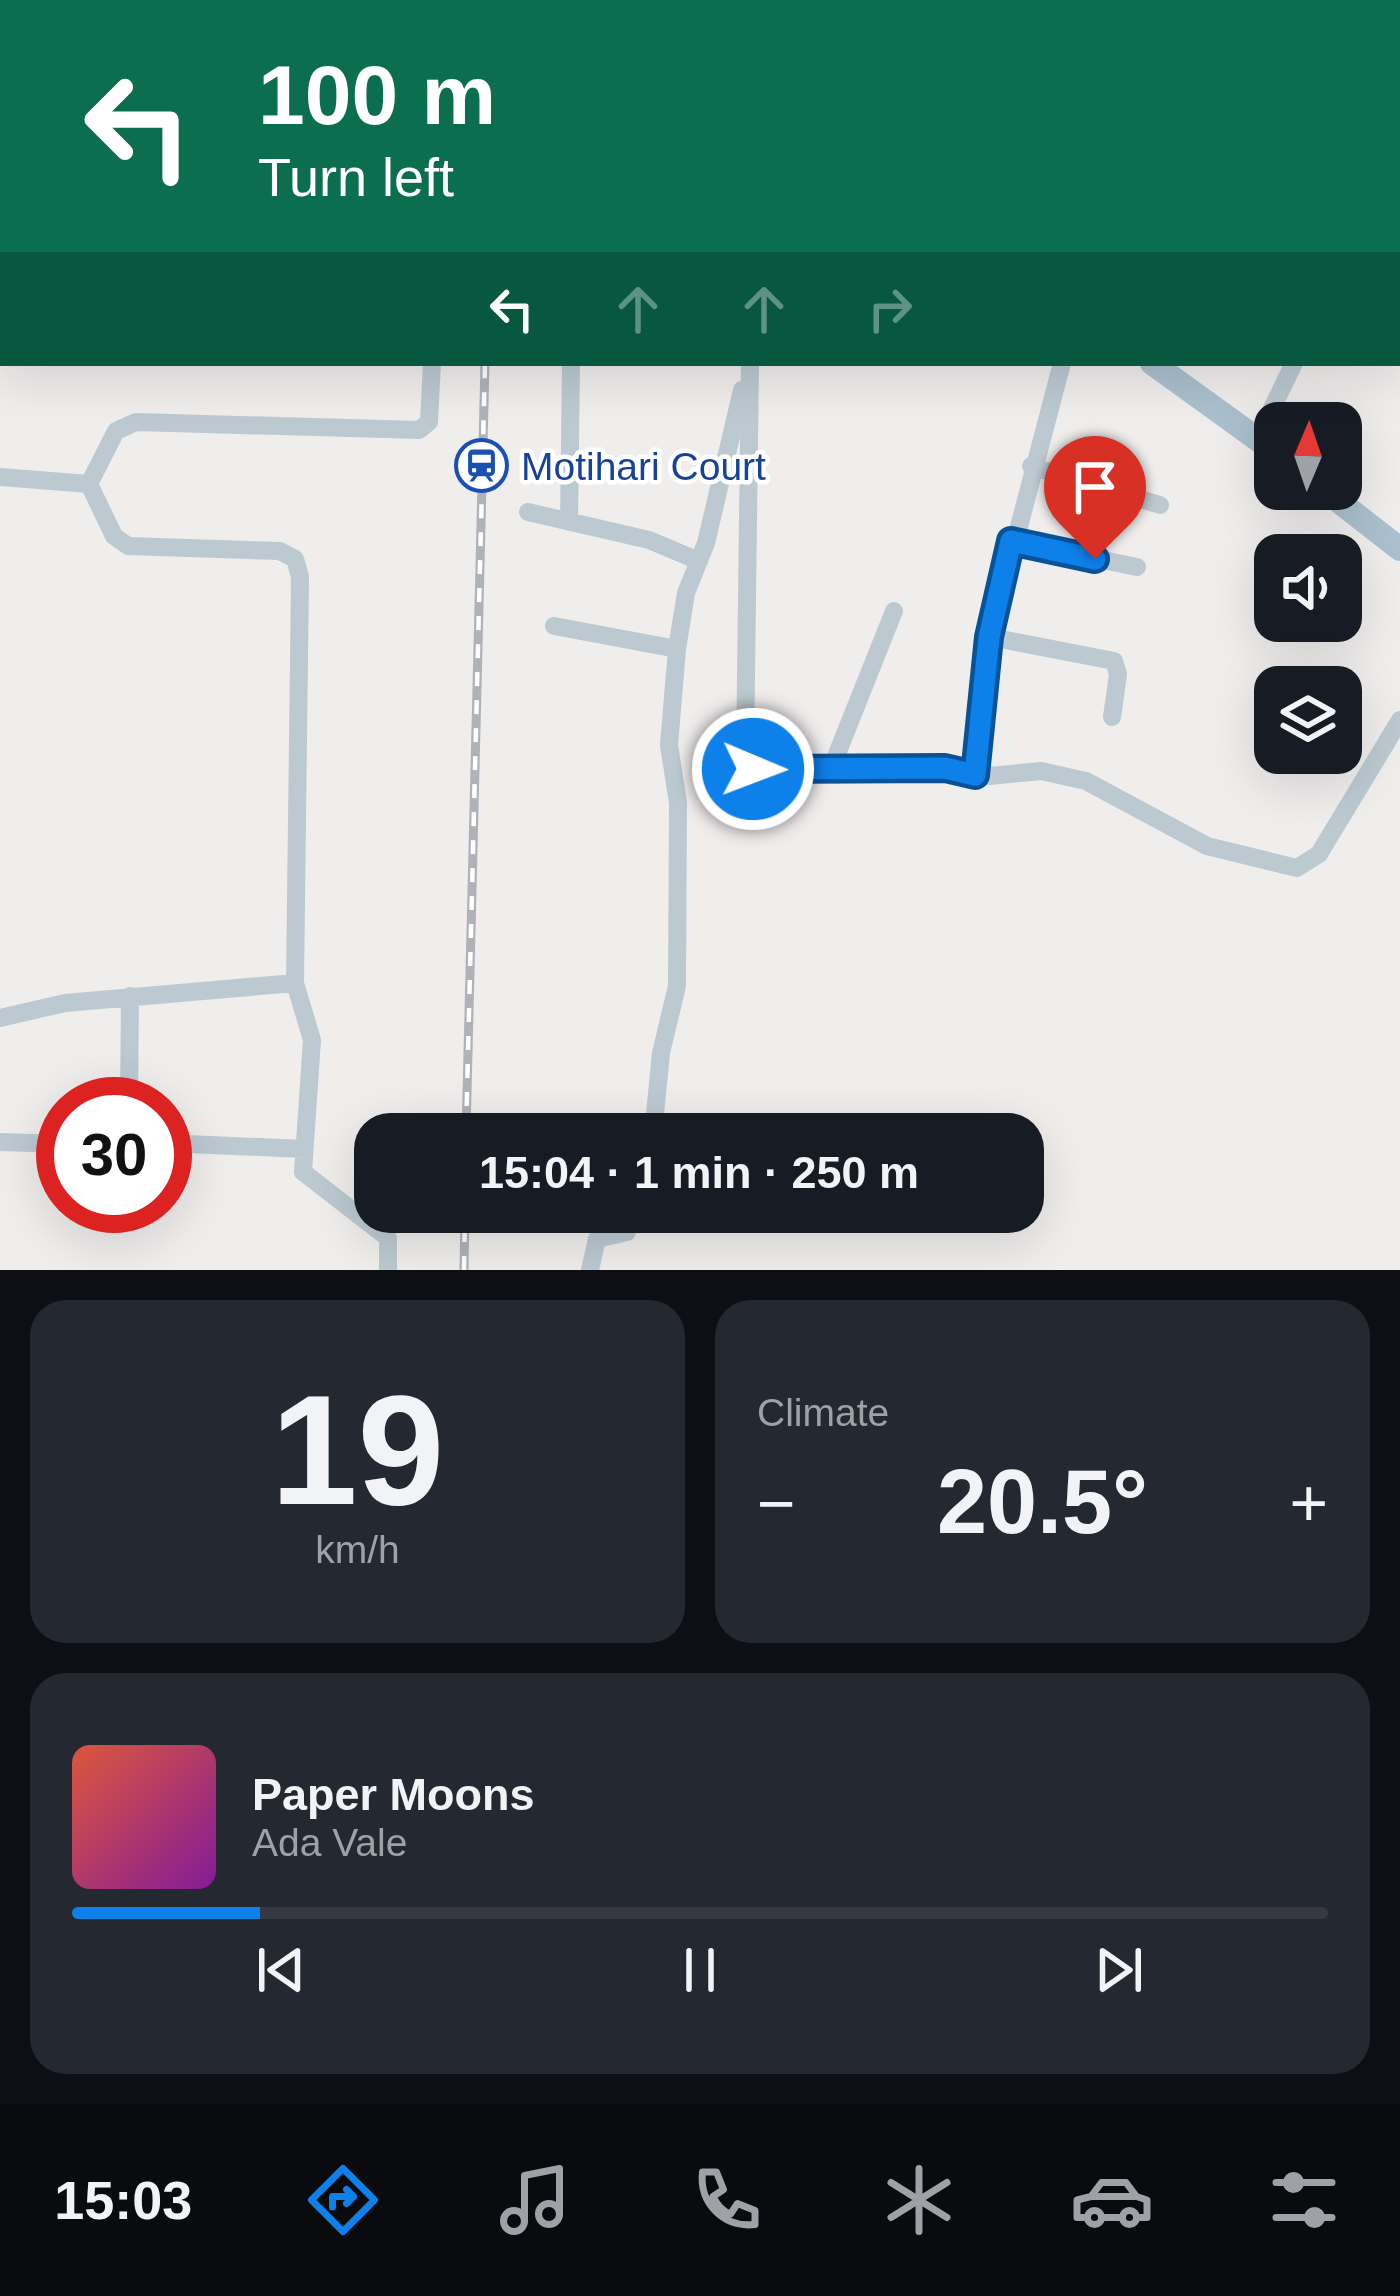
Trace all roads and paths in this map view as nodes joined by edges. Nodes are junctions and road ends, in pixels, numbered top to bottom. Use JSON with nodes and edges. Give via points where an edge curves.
{"nodes":[{"id":1,"x":432,"y":366,"type":"edge"},
{"id":2,"x":571,"y":366,"type":"edge"},
{"id":3,"x":748,"y":366,"type":"edge"},
{"id":4,"x":749,"y":366,"type":"edge"},
{"id":5,"x":1061,"y":366,"type":"edge"},
{"id":6,"x":1156,"y":366,"type":"edge"},
{"id":7,"x":1181,"y":366,"type":"edge"},
{"id":8,"x":1293,"y":366,"type":"edge"},
{"id":9,"x":1280,"y":402,"type":"edge"},
{"id":10,"x":1254,"y":421,"type":"edge"},
{"id":11,"x":1254,"y":437,"type":"edge"},
{"id":12,"x":1031,"y":466,"type":"junction"},
{"id":13,"x":0,"y":477,"type":"edge"},
{"id":14,"x":89,"y":484,"type":"junction"},
{"id":15,"x":1362,"y":502,"type":"edge"},
{"id":16,"x":1160,"y":505,"type":"dead end"},
{"id":17,"x":1350,"y":510,"type":"edge"},
{"id":18,"x":528,"y":512,"type":"dead end"},
{"id":19,"x":569,"y":522,"type":"junction"},
{"id":20,"x":1400,"y":530,"type":"edge"},
{"id":21,"x":1011,"y":541,"type":"junction"},
{"id":22,"x":1400,"y":549,"type":"edge"},
{"id":23,"x":699,"y":561,"type":"junction"},
{"id":24,"x":1137,"y":567,"type":"dead end"},
{"id":25,"x":894,"y":611,"type":"dead end"},
{"id":26,"x":554,"y":626,"type":"dead end"},
{"id":27,"x":989,"y":637,"type":"junction"},
{"id":28,"x":677,"y":649,"type":"junction"},
{"id":29,"x":1112,"y":717,"type":"dead end"},
{"id":30,"x":1400,"y":720,"type":"edge"},
{"id":31,"x":831,"y":769,"type":"junction"},
{"id":32,"x":975,"y":775,"type":"junction"},
{"id":33,"x":295,"y":982,"type":"junction"},
{"id":34,"x":130,"y":996,"type":"junction"},
{"id":35,"x":0,"y":1018,"type":"edge"},
{"id":36,"x":129,"y":1077,"type":"edge"},
{"id":37,"x":655,"y":1113,"type":"edge"},
{"id":38,"x":0,"y":1142,"type":"edge"},
{"id":39,"x":36,"y":1143,"type":"edge"},
{"id":40,"x":192,"y":1145,"type":"edge"},
{"id":41,"x":304,"y":1149,"type":"junction"},
{"id":42,"x":623,"y":1233,"type":"edge"},
{"id":43,"x":388,"y":1270,"type":"edge"},
{"id":44,"x":590,"y":1270,"type":"edge"}],
"edges":[{"from":1,"to":14,"type":"street","via":[[429,422],[419,430],[136,422],[116,430]]},
{"from":2,"to":19,"type":"street"},
{"from":3,"to":23,"type":"street"},
{"from":4,"to":31,"type":"street","via":[[746,761],[759,770]]},
{"from":5,"to":12,"type":"street"},
{"from":6,"to":11,"type":"main road"},
{"from":7,"to":10,"type":"main road"},
{"from":8,"to":9,"type":"street"},
{"from":12,"to":16,"type":"street"},
{"from":12,"to":21,"type":"street"},
{"from":13,"to":14,"type":"street"},
{"from":14,"to":33,"type":"street","via":[[114,536],[128,546],[280,551],[298,567]]},
{"from":15,"to":20,"type":"main road"},
{"from":17,"to":22,"type":"main road"},
{"from":18,"to":19,"type":"street"},
{"from":19,"to":23,"type":"street","via":[[650,540]]},
{"from":21,"to":24,"type":"street"},
{"from":21,"to":27,"type":"street"},
{"from":23,"to":28,"type":"street"},
{"from":25,"to":31,"type":"street"},
{"from":26,"to":28,"type":"street"},
{"from":27,"to":29,"type":"street","via":[[1114,661]]},
{"from":27,"to":32,"type":"street"},
{"from":28,"to":37,"type":"street","via":[[669,745],[678,803],[677,986]]},
{"from":30,"to":32,"type":"street","via":[[1319,854],[1297,868],[1207,846],[1086,781],[1031,770]]},
{"from":31,"to":32,"type":"street"},
{"from":33,"to":34,"type":"street"},
{"from":33,"to":41,"type":"street","via":[[312,1040]]},
{"from":34,"to":35,"type":"street"},
{"from":34,"to":36,"type":"street"},
{"from":38,"to":39,"type":"street"},
{"from":40,"to":41,"type":"street"},
{"from":41,"to":43,"type":"street","via":[[305,1177],[388,1238]]},
{"from":42,"to":44,"type":"street","via":[[597,1239]]}]}
